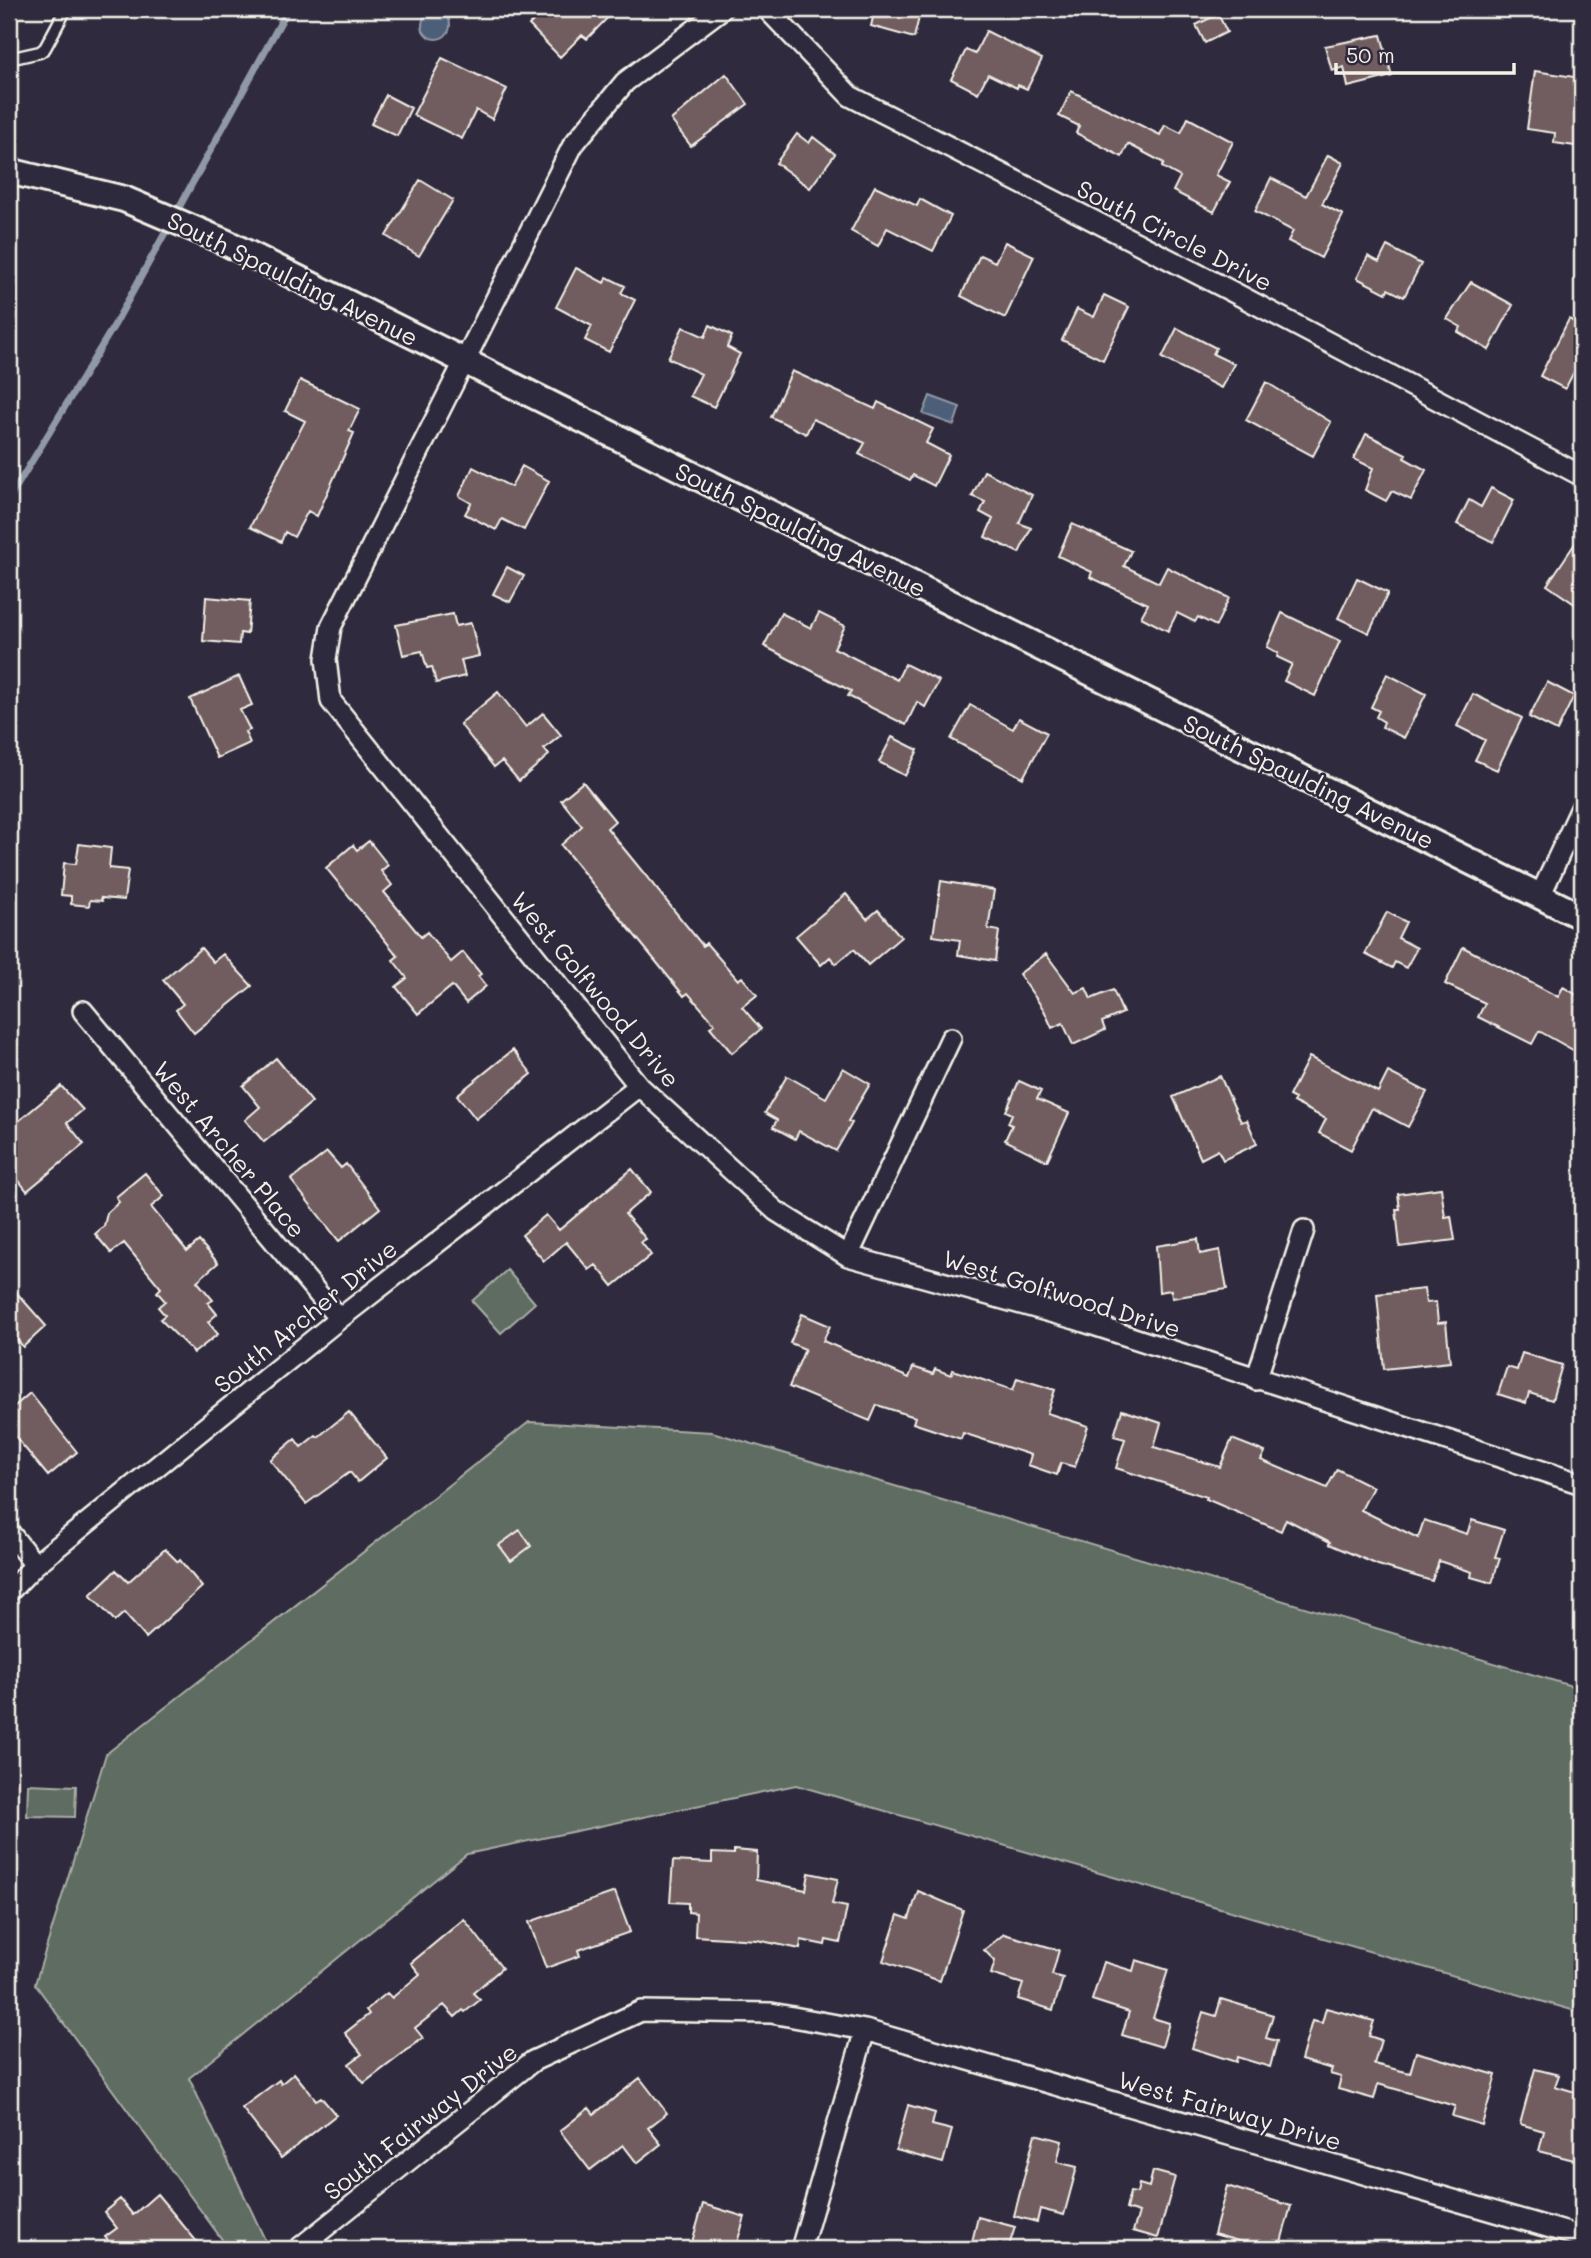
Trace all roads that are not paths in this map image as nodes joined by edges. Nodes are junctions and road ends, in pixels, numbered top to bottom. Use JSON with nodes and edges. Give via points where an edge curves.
{"nodes":[{"id":1,"x":66,"y":9,"type":"edge"},
{"id":2,"x":722,"y":9,"type":"edge"},
{"id":3,"x":767,"y":9,"type":"edge"},
{"id":4,"x":9,"y":59,"type":"edge"},
{"id":5,"x":9,"y":171,"type":"edge"},
{"id":6,"x":465,"y":361,"type":"junction"},
{"id":7,"x":1582,"y":476,"type":"edge"},
{"id":8,"x":1582,"y":806,"type":"edge"},
{"id":9,"x":1540,"y":896,"type":"junction"},
{"id":10,"x":1582,"y":917,"type":"edge"},
{"id":11,"x":83,"y":1011,"type":"dead end"},
{"id":12,"x":951,"y":1038,"type":"dead end"},
{"id":13,"x":639,"y":1086,"type":"junction"},
{"id":14,"x":1304,"y":1230,"type":"dead end"},
{"id":15,"x":848,"y":1256,"type":"junction"},
{"id":16,"x":339,"y":1319,"type":"junction"},
{"id":17,"x":1256,"y":1380,"type":"junction"},
{"id":18,"x":1582,"y":1484,"type":"edge"},
{"id":19,"x":9,"y":1532,"type":"edge"},
{"id":20,"x":35,"y":1565,"type":"junction"},
{"id":21,"x":9,"y":1592,"type":"edge"},
{"id":22,"x":864,"y":2030,"type":"junction"},
{"id":23,"x":1582,"y":2237,"type":"edge"},
{"id":24,"x":298,"y":2249,"type":"edge"},
{"id":25,"x":801,"y":2249,"type":"edge"}],
"edges":[{"from":1,"to":4,"type":"lane","via":[[45,48]]},
{"from":2,"to":6,"type":"street","name":"West Golfwood Drive","via":[[625,82],[573,145]]},
{"from":3,"to":7,"type":"street","name":"South Circle Drive","via":[[850,96]]},
{"from":5,"to":6,"type":"street","name":"South Spaulding Avenue","via":[[124,199],[225,242]]},
{"from":6,"to":9,"type":"street","name":"South Spaulding Avenue"},
{"from":6,"to":13,"type":"street","name":"West Golfwood Drive","via":[[331,627],[326,659],[331,701]]},
{"from":8,"to":9,"type":"street"},
{"from":9,"to":10,"type":"street","name":"South Spaulding Avenue"},
{"from":11,"to":16,"type":"street","name":"West Archer Place"},
{"from":12,"to":15,"type":"street"},
{"from":13,"to":15,"type":"street","name":"West Golfwood Drive","via":[[776,1212]]},
{"from":13,"to":16,"type":"street","name":"South Archer Drive"},
{"from":14,"to":17,"type":"street"},
{"from":15,"to":17,"type":"street","name":"West Golfwood Drive","via":[[1075,1319]]},
{"from":16,"to":20,"type":"street","name":"South Archer Drive"},
{"from":17,"to":18,"type":"street","name":"West Golfwood Drive"},
{"from":19,"to":20,"type":"street"},
{"from":20,"to":21,"type":"street","name":"South Archer Drive"},
{"from":22,"to":23,"type":"street","name":"West Fairway Drive"},
{"from":22,"to":24,"type":"street","name":"South Fairway Drive","via":[[771,2013],[640,2011],[533,2061]]},
{"from":22,"to":25,"type":"street"}]}
